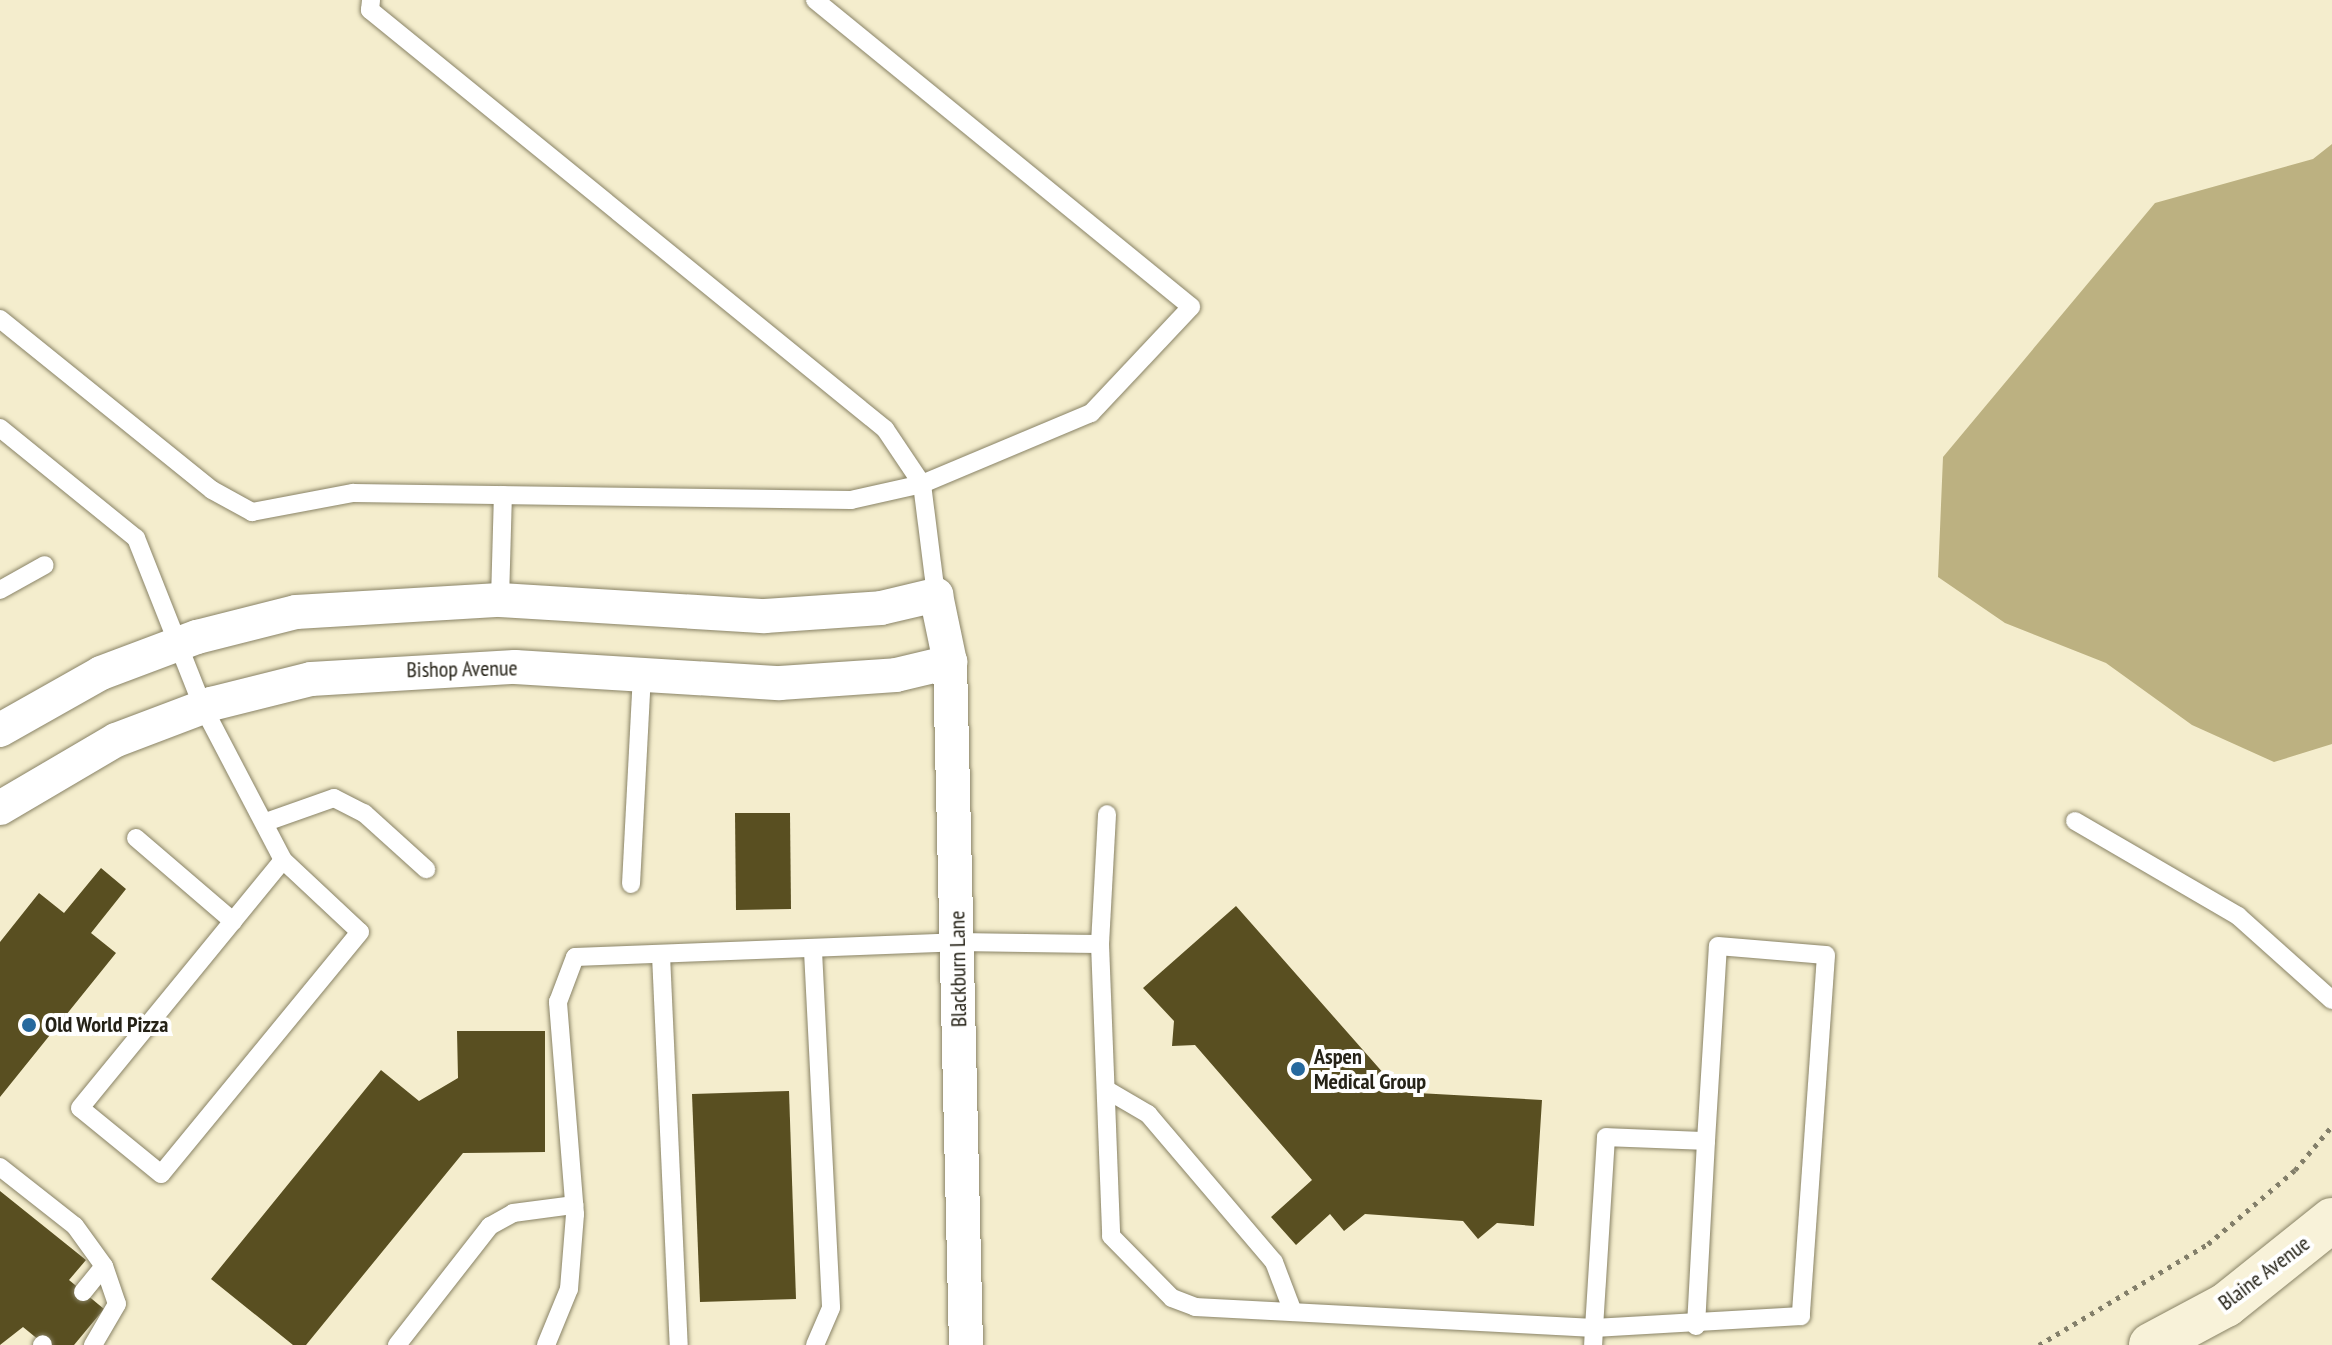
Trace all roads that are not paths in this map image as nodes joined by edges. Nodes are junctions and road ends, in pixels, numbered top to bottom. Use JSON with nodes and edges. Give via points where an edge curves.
{"nodes":[{"id":1,"x":371,"y":0,"type":"edge"},
{"id":2,"x":815,"y":0,"type":"edge"},
{"id":3,"x":0,"y":319,"type":"edge"},
{"id":4,"x":0,"y":428,"type":"edge"},
{"id":5,"x":922,"y":484,"type":"junction"},
{"id":6,"x":503,"y":495,"type":"junction"},
{"id":7,"x":45,"y":565,"type":"dead end"},
{"id":8,"x":0,"y":590,"type":"edge"},
{"id":9,"x":936,"y":595,"type":"junction"},
{"id":10,"x":500,"y":600,"type":"junction"},
{"id":11,"x":180,"y":643,"type":"junction"},
{"id":12,"x":950,"y":662,"type":"junction"},
{"id":13,"x":642,"y":676,"type":"junction"},
{"id":14,"x":203,"y":707,"type":"junction"},
{"id":15,"x":0,"y":730,"type":"edge"},
{"id":16,"x":0,"y":808,"type":"edge"},
{"id":17,"x":1107,"y":814,"type":"dead end"},
{"id":18,"x":2075,"y":821,"type":"dead end"},
{"id":19,"x":266,"y":822,"type":"junction"},
{"id":20,"x":136,"y":838,"type":"dead end"},
{"id":21,"x":283,"y":860,"type":"junction"},
{"id":22,"x":426,"y":869,"type":"dead end"},
{"id":23,"x":631,"y":884,"type":"dead end"},
{"id":24,"x":233,"y":921,"type":"junction"},
{"id":25,"x":957,"y":942,"type":"junction"},
{"id":26,"x":1100,"y":944,"type":"junction"},
{"id":27,"x":813,"y":951,"type":"junction"},
{"id":28,"x":661,"y":955,"type":"junction"},
{"id":29,"x":2332,"y":1000,"type":"edge"},
{"id":30,"x":1107,"y":1090,"type":"junction"},
{"id":31,"x":1706,"y":1141,"type":"junction"},
{"id":32,"x":0,"y":1167,"type":"edge"},
{"id":33,"x":574,"y":1205,"type":"junction"},
{"id":34,"x":2332,"y":1220,"type":"edge"},
{"id":35,"x":104,"y":1266,"type":"junction"},
{"id":36,"x":83,"y":1292,"type":"dead end"},
{"id":37,"x":1293,"y":1312,"type":"junction"},
{"id":38,"x":1696,"y":1326,"type":"junction"},
{"id":39,"x":1593,"y":1336,"type":"edge"},
{"id":40,"x":93,"y":1345,"type":"edge"},
{"id":41,"x":397,"y":1345,"type":"edge"},
{"id":42,"x":546,"y":1345,"type":"edge"},
{"id":43,"x":679,"y":1345,"type":"edge"},
{"id":44,"x":815,"y":1345,"type":"edge"},
{"id":45,"x":966,"y":1345,"type":"edge"},
{"id":46,"x":2151,"y":1345,"type":"edge"}],
"edges":[{"from":1,"to":5,"type":"lane","via":[[370,10],[885,429]]},
{"from":2,"to":5,"type":"lane","via":[[1191,307],[1091,413]]},
{"from":3,"to":6,"type":"lane","via":[[212,490],[252,512],[353,493]]},
{"from":4,"to":11,"type":"lane","via":[[136,538]]},
{"from":5,"to":6,"type":"lane","via":[[851,500]]},
{"from":5,"to":9,"type":"lane"},
{"from":6,"to":10,"type":"lane"},
{"from":7,"to":8,"type":"lane"},
{"from":9,"to":10,"type":"street","via":[[881,608],[765,616]]},
{"from":9,"to":12,"type":"street","name":"Blackburn Lane"},
{"from":10,"to":11,"type":"street","via":[[296,612]]},
{"from":11,"to":14,"type":"lane"},
{"from":11,"to":15,"type":"street","via":[[101,673]]},
{"from":12,"to":13,"type":"street","name":"Bishop Avenue","via":[[838,681]]},
{"from":12,"to":25,"type":"street","name":"Blackburn Lane"},
{"from":13,"to":14,"type":"street","name":"Bishop Avenue","via":[[411,668],[311,679]]},
{"from":13,"to":23,"type":"lane"},
{"from":14,"to":16,"type":"street","name":"Bishop Avenue","via":[[116,740]]},
{"from":14,"to":19,"type":"lane"},
{"from":17,"to":26,"type":"lane"},
{"from":18,"to":29,"type":"lane","via":[[2238,916]]},
{"from":19,"to":21,"type":"lane"},
{"from":19,"to":22,"type":"lane","via":[[334,798],[364,813]]},
{"from":20,"to":24,"type":"lane"},
{"from":21,"to":24,"type":"lane"},
{"from":21,"to":24,"type":"lane","via":[[360,932],[161,1174],[80,1108]]},
{"from":25,"to":26,"type":"lane"},
{"from":25,"to":27,"type":"lane"},
{"from":25,"to":45,"type":"street","name":"Blackburn Lane"},
{"from":26,"to":30,"type":"lane"},
{"from":27,"to":28,"type":"lane"},
{"from":27,"to":44,"type":"lane","via":[[831,1308]]},
{"from":28,"to":33,"type":"lane","via":[[575,957],[558,1002]]},
{"from":28,"to":43,"type":"lane"},
{"from":30,"to":37,"type":"lane","via":[[1148,1114],[1274,1262]]},
{"from":30,"to":37,"type":"lane","via":[[1111,1236],[1172,1298],[1195,1307]]},
{"from":31,"to":38,"type":"lane"},
{"from":31,"to":38,"type":"lane","via":[[1718,946],[1826,955],[1801,1316]]},
{"from":31,"to":39,"type":"lane","via":[[1606,1137]]},
{"from":32,"to":35,"type":"lane","via":[[75,1226]]},
{"from":33,"to":41,"type":"lane","via":[[513,1213],[490,1226]]},
{"from":33,"to":42,"type":"lane","via":[[569,1289]]},
{"from":34,"to":46,"type":"street","name":"Blaine Avenue","via":[[2226,1305]]},
{"from":35,"to":36,"type":"lane"},
{"from":35,"to":40,"type":"lane","via":[[117,1304]]},
{"from":37,"to":39,"type":"lane"},
{"from":38,"to":39,"type":"lane"}]}
